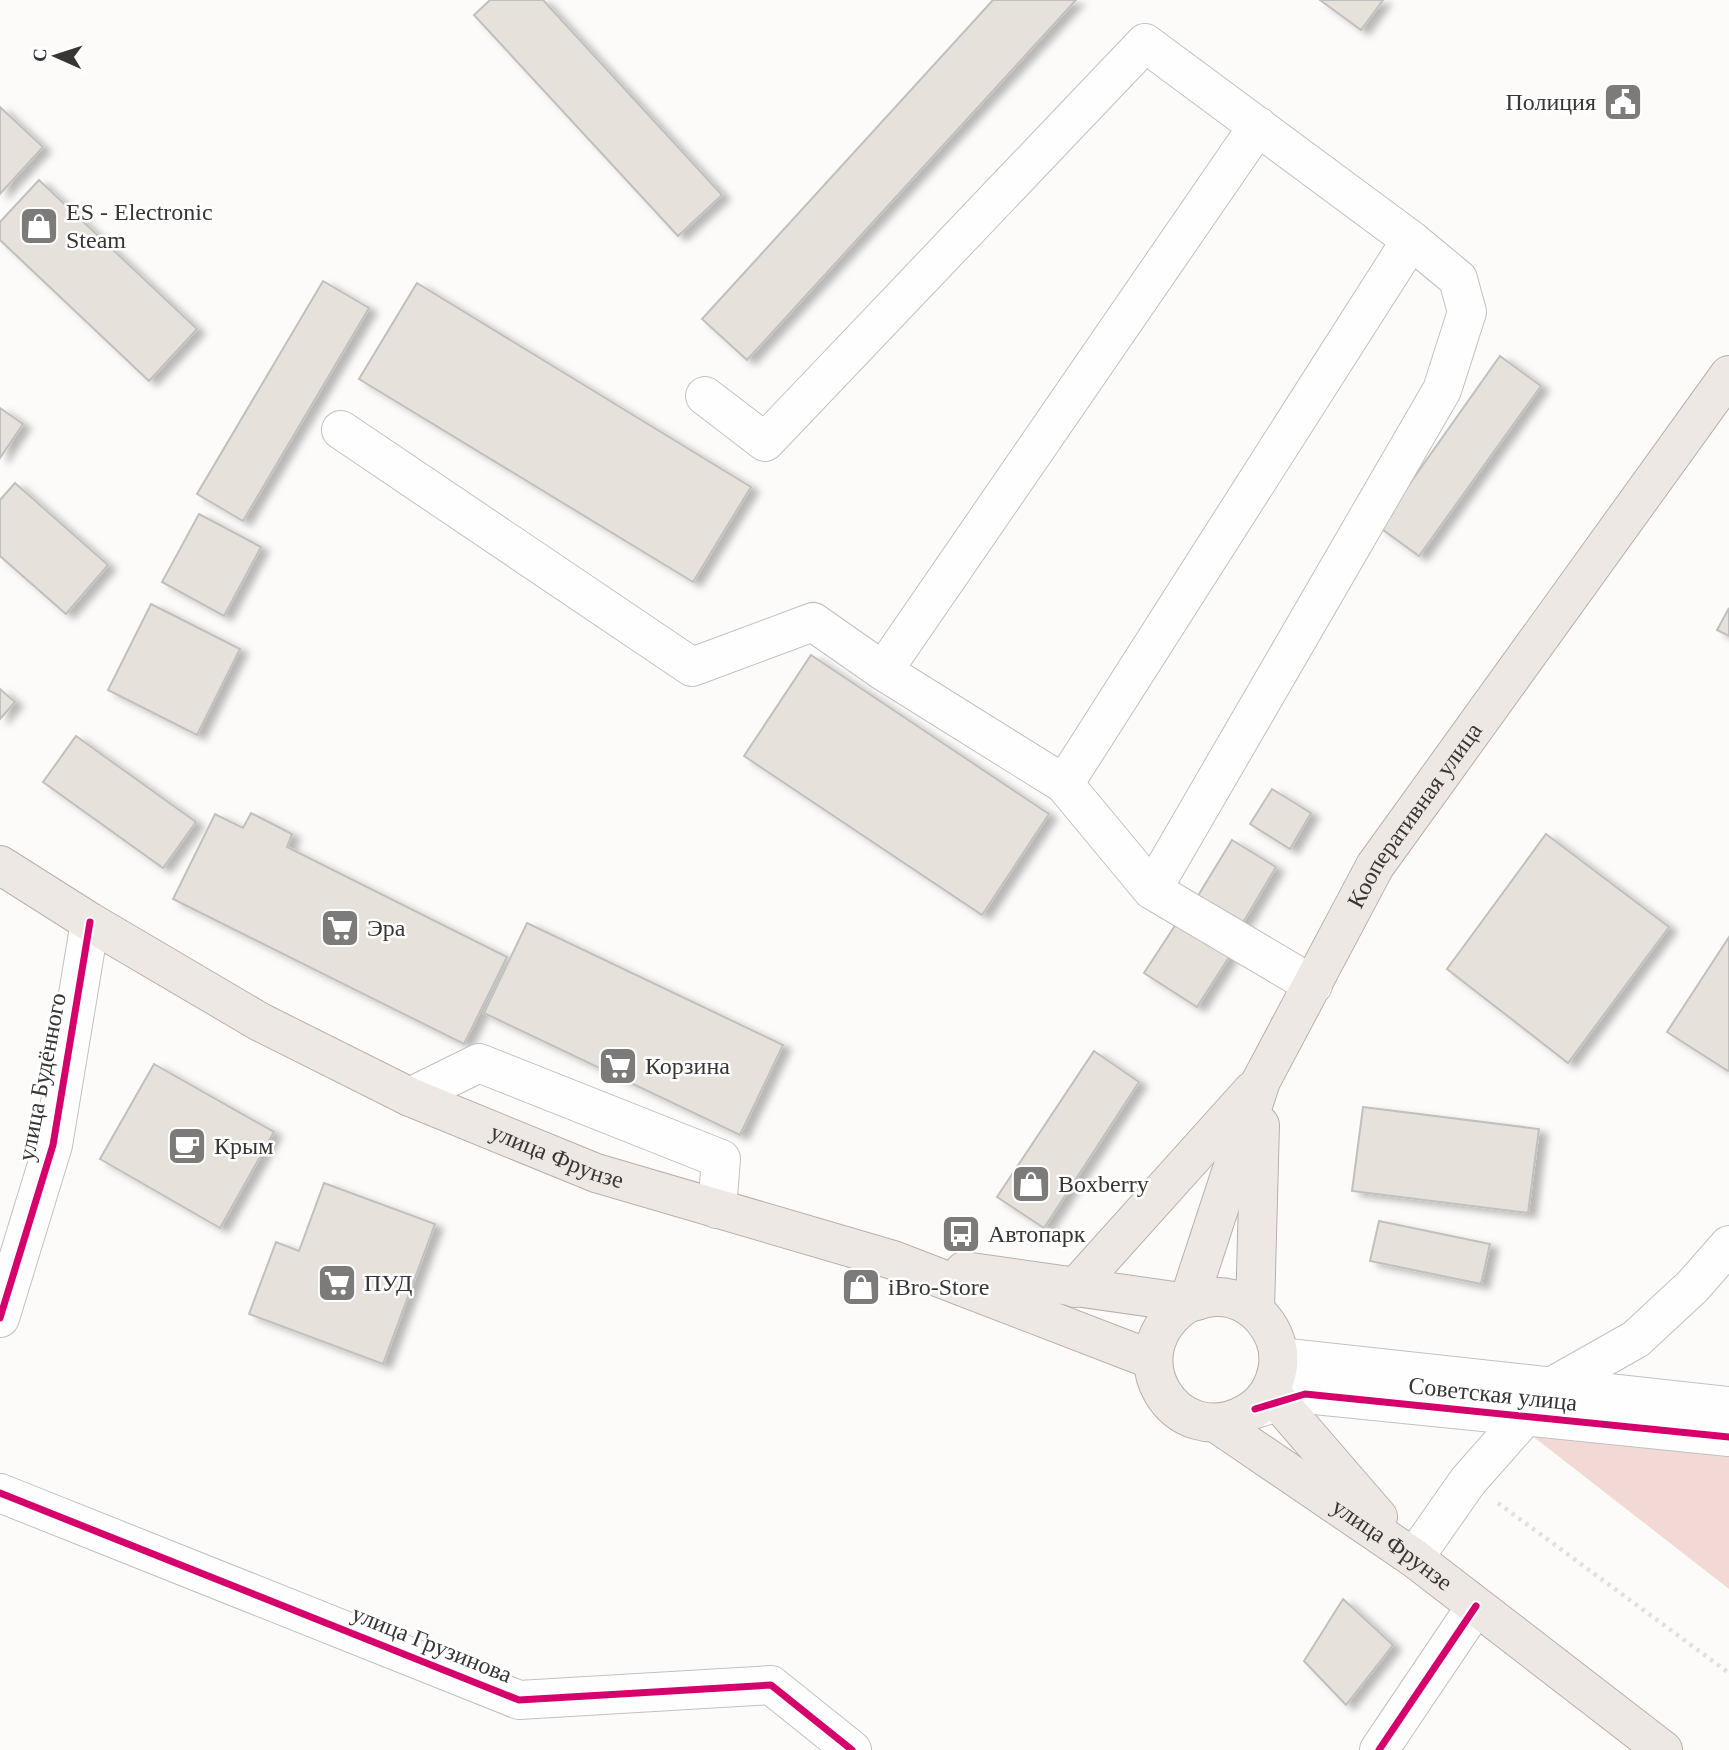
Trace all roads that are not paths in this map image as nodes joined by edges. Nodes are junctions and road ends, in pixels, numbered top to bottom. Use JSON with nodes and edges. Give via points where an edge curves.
{"nodes":[{"id":1,"x":1258,"y":127,"type":"junction"},
{"id":2,"x":1411,"y":240,"type":"junction"},
{"id":3,"x":1729,"y":375,"type":"edge"},
{"id":4,"x":705,"y":396,"type":"dead end"},
{"id":5,"x":341,"y":430,"type":"dead end"},
{"id":6,"x":883,"y":671,"type":"junction"},
{"id":7,"x":1064,"y":784,"type":"junction"},
{"id":8,"x":0,"y":864,"type":"edge"},
{"id":9,"x":1152,"y":890,"type":"junction"},
{"id":10,"x":90,"y":922,"type":"junction"},
{"id":11,"x":1313,"y":985,"type":"junction"},
{"id":12,"x":1261,"y":1081,"type":"junction"},
{"id":13,"x":410,"y":1097,"type":"junction"},
{"id":14,"x":717,"y":1209,"type":"junction"},
{"id":15,"x":1729,"y":1245,"type":"edge"},
{"id":16,"x":892,"y":1260,"type":"junction"},
{"id":17,"x":1075,"y":1288,"type":"junction"},
{"id":18,"x":1188,"y":1303,"type":"junction"},
{"id":19,"x":1255,"y":1310,"type":"junction"},
{"id":20,"x":0,"y":1318,"type":"edge"},
{"id":21,"x":1153,"y":1360,"type":"junction"},
{"id":22,"x":1268,"y":1386,"type":"junction"},
{"id":23,"x":1550,"y":1387,"type":"junction"},
{"id":24,"x":1729,"y":1406,"type":"edge"},
{"id":25,"x":1525,"y":1416,"type":"junction"},
{"id":26,"x":1216,"y":1423,"type":"junction"},
{"id":27,"x":1729,"y":1437,"type":"edge"},
{"id":28,"x":0,"y":1493,"type":"edge"},
{"id":29,"x":1414,"y":1558,"type":"junction"},
{"id":30,"x":1476,"y":1606,"type":"junction"},
{"id":31,"x":852,"y":1750,"type":"edge"},
{"id":32,"x":1379,"y":1750,"type":"edge"},
{"id":33,"x":1663,"y":1750,"type":"edge"}],
"edges":[{"from":1,"to":2,"type":"street"},
{"from":1,"to":4,"type":"street","via":[[1145,43],[765,442]]},
{"from":1,"to":6,"type":"street"},
{"from":2,"to":7,"type":"street"},
{"from":2,"to":9,"type":"street","via":[[1458,278],[1467,312],[1443,390]]},
{"from":3,"to":11,"type":"main road","name":"Кооперативная улица","via":[[1375,866]]},
{"from":5,"to":6,"type":"street","via":[[692,667],[813,622]]},
{"from":6,"to":7,"type":"street"},
{"from":7,"to":9,"type":"street"},
{"from":8,"to":10,"type":"main road","name":"улица Фрунзе"},
{"from":9,"to":11,"type":"street"},
{"from":10,"to":13,"type":"main road","name":"улица Фрунзе","via":[[260,1022]]},
{"from":10,"to":20,"type":"street","name":"улица Будённого","via":[[53,1145]]},
{"from":11,"to":12,"type":"main road","name":"Кооперативная улица"},
{"from":12,"to":17,"type":"main road"},
{"from":12,"to":18,"type":"main road","name":"Кооперативная улица"},
{"from":12,"to":19,"type":"main road"},
{"from":13,"to":14,"type":"main road","name":"улица Фрунзе","via":[[596,1173]]},
{"from":13,"to":14,"type":"street","via":[[479,1063],[721,1159]]},
{"from":14,"to":16,"type":"main road","name":"улица Фрунзе"},
{"from":15,"to":23,"type":"street","via":[[1636,1339]]},
{"from":16,"to":17,"type":"main road"},
{"from":16,"to":21,"type":"main road","name":"улица Фрунзе"},
{"from":17,"to":18,"type":"main road"},
{"from":18,"to":19,"type":"main road","via":[[1218,1296]]},
{"from":18,"to":21,"type":"main road","via":[[1162,1326]]},
{"from":19,"to":22,"type":"main road","via":[[1275,1340]]},
{"from":21,"to":26,"type":"main road","via":[[1164,1397],[1196,1420]]},
{"from":22,"to":23,"type":"street"},
{"from":22,"to":25,"type":"street","name":"Советская улица","via":[[1306,1394]]},
{"from":22,"to":26,"type":"main road","via":[[1237,1419]]},
{"from":22,"to":29,"type":"main road"},
{"from":23,"to":24,"type":"street"},
{"from":23,"to":25,"type":"street"},
{"from":25,"to":27,"type":"street","name":"Советская улица"},
{"from":25,"to":29,"type":"street","via":[[1468,1481]]},
{"from":26,"to":29,"type":"main road","name":"улица Фрунзе"},
{"from":28,"to":31,"type":"street","name":"улица Грузинова","via":[[519,1700],[771,1685]]},
{"from":29,"to":30,"type":"main road","name":"улица Фрунзе"},
{"from":30,"to":32,"type":"street"},
{"from":30,"to":33,"type":"main road","name":"улица Фрунзе"}]}
